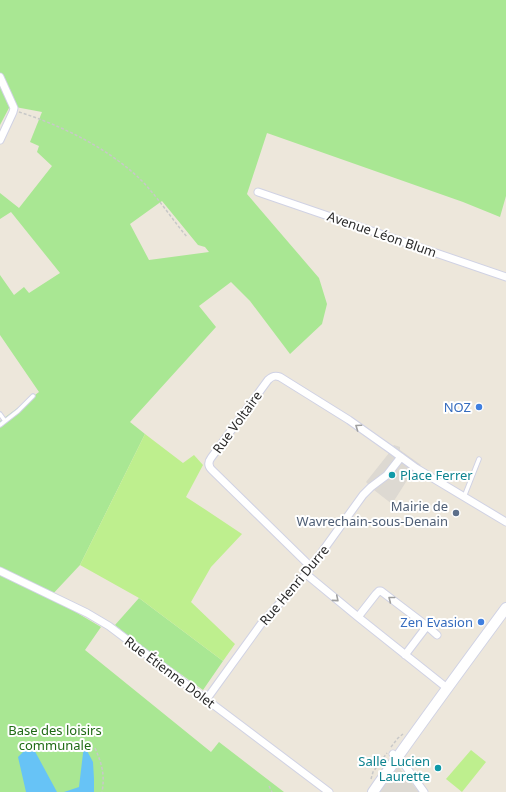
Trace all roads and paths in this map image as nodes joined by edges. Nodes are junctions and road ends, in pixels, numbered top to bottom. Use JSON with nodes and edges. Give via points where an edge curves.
{"nodes":[{"id":1,"x":0,"y":77,"type":"edge"},
{"id":2,"x":14,"y":110,"type":"junction"},
{"id":3,"x":0,"y":140,"type":"edge"},
{"id":4,"x":258,"y":192,"type":"dead end"},
{"id":5,"x":187,"y":237,"type":"dead end"},
{"id":6,"x":506,"y":277,"type":"edge"},
{"id":7,"x":32,"y":396,"type":"dead end"},
{"id":8,"x":0,"y":414,"type":"edge"},
{"id":9,"x":5,"y":421,"type":"junction"},
{"id":10,"x":0,"y":425,"type":"edge"},
{"id":11,"x":401,"y":457,"type":"junction"},
{"id":12,"x":479,"y":459,"type":"dead end"},
{"id":13,"x":464,"y":497,"type":"junction"},
{"id":14,"x":506,"y":522,"type":"edge"},
{"id":15,"x":311,"y":567,"type":"junction"},
{"id":16,"x":0,"y":571,"type":"edge"},
{"id":17,"x":306,"y":574,"type":"junction"},
{"id":18,"x":506,"y":608,"type":"edge"},
{"id":19,"x":358,"y":617,"type":"junction"},
{"id":20,"x":427,"y":626,"type":"junction"},
{"id":21,"x":437,"y":635,"type":"dead end"},
{"id":22,"x":405,"y":655,"type":"junction"},
{"id":23,"x":447,"y":688,"type":"junction"},
{"id":24,"x":206,"y":700,"type":"junction"},
{"id":25,"x":95,"y":748,"type":"dead end"},
{"id":26,"x":395,"y":756,"type":"junction"},
{"id":27,"x":269,"y":786,"type":"dead end"},
{"id":28,"x":102,"y":792,"type":"edge"},
{"id":29,"x":272,"y":792,"type":"edge"},
{"id":30,"x":329,"y":792,"type":"edge"},
{"id":31,"x":367,"y":792,"type":"edge"},
{"id":32,"x":373,"y":792,"type":"edge"},
{"id":33,"x":424,"y":792,"type":"edge"}],
"edges":[{"from":1,"to":2,"type":"street"},
{"from":2,"to":3,"type":"street"},
{"from":2,"to":5,"type":"path","via":[[83,139],[117,160],[139,178]]},
{"from":4,"to":6,"type":"street","name":"Avenue Léon Blum"},
{"from":7,"to":9,"type":"lane"},
{"from":8,"to":9,"type":"lane"},
{"from":9,"to":10,"type":"lane"},
{"from":11,"to":13,"type":"street","name":"Rue Voltaire"},
{"from":11,"to":15,"type":"street","name":"Rue Henri Durre","via":[[388,475],[366,492]]},
{"from":11,"to":15,"type":"street","name":"Rue Voltaire","one_way":true,"via":[[349,420],[280,377],[272,376],[268,380],[211,458],[209,466]]},
{"from":12,"to":13,"type":"lane"},
{"from":13,"to":14,"type":"street","name":"Rue Voltaire"},
{"from":15,"to":17,"type":"street","name":"Rue Henri Durre"},
{"from":16,"to":24,"type":"street","name":"Rue Étienne Dolet","via":[[104,623]]},
{"from":17,"to":19,"type":"street","one_way":true},
{"from":17,"to":24,"type":"street","name":"Rue Henri Durre","via":[[261,624]]},
{"from":18,"to":23,"type":"main road"},
{"from":20,"to":19,"type":"street","one_way":true,"via":[[381,591]]},
{"from":19,"to":22,"type":"street"},
{"from":20,"to":21,"type":"street"},
{"from":20,"to":22,"type":"street"},
{"from":22,"to":23,"type":"street"},
{"from":23,"to":26,"type":"main road","via":[[410,733]]},
{"from":24,"to":30,"type":"street","name":"Rue Étienne Dolet"},
{"from":25,"to":28,"type":"path","via":[[102,765]]},
{"from":26,"to":31,"type":"main road"},
{"from":26,"to":32,"type":"main road"},
{"from":26,"to":33,"type":"street"},
{"from":27,"to":29,"type":"path"}]}
